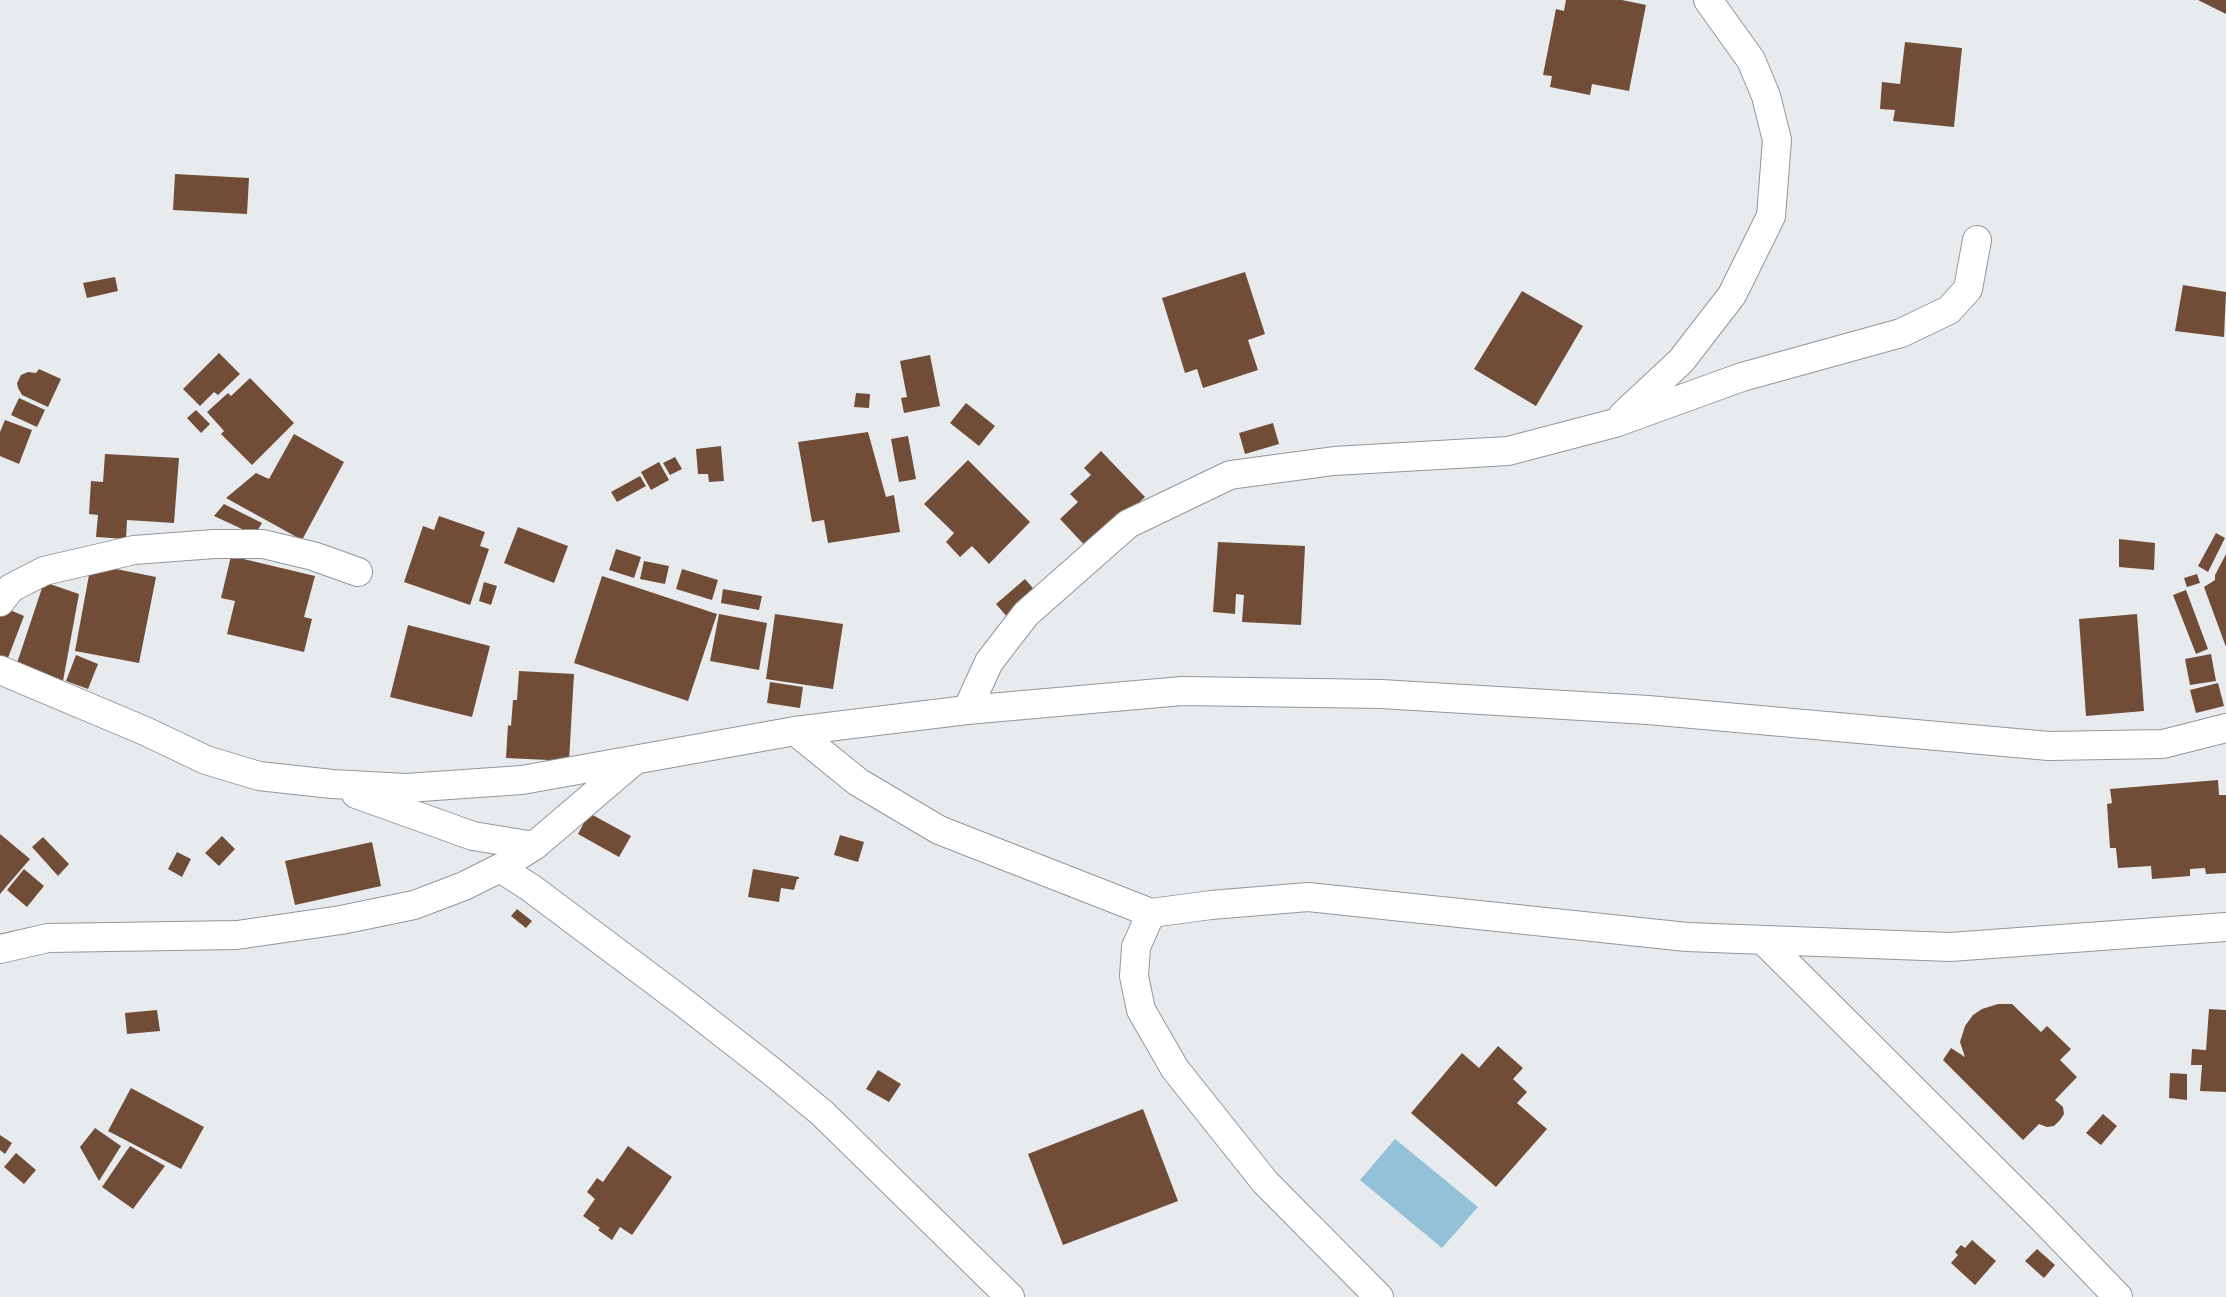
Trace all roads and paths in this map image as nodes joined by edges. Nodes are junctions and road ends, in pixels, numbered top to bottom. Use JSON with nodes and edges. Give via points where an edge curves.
{"nodes":[{"id":1,"x":1708,"y":0,"type":"edge"},
{"id":2,"x":1977,"y":240,"type":"dead end"},
{"id":3,"x":1615,"y":423,"type":"junction"},
{"id":4,"x":358,"y":572,"type":"dead end"},
{"id":5,"x":0,"y":602,"type":"edge"},
{"id":6,"x":0,"y":670,"type":"edge"},
{"id":7,"x":967,"y":710,"type":"junction"},
{"id":8,"x":2226,"y":728,"type":"edge"},
{"id":9,"x":795,"y":731,"type":"junction"},
{"id":10,"x":635,"y":760,"type":"junction"},
{"id":11,"x":332,"y":784,"type":"junction"},
{"id":12,"x":534,"y":846,"type":"junction"},
{"id":13,"x":500,"y":868,"type":"junction"},
{"id":14,"x":1151,"y":913,"type":"junction"},
{"id":15,"x":2226,"y":927,"type":"edge"},
{"id":16,"x":1763,"y":940,"type":"junction"},
{"id":17,"x":0,"y":949,"type":"edge"},
{"id":18,"x":1010,"y":1297,"type":"edge"},
{"id":19,"x":1379,"y":1297,"type":"edge"},
{"id":20,"x":2118,"y":1297,"type":"edge"}],
"edges":[{"from":1,"to":3,"type":"street","via":[[1751,60],[1766,96],[1777,140],[1771,216],[1732,295],[1681,361]]},
{"from":2,"to":3,"type":"street","via":[[1968,289],[1949,310],[1901,333],[1742,377]]},
{"from":3,"to":7,"type":"street","via":[[1508,451],[1334,461],[1230,475],[1128,524],[1026,614],[989,662]]},
{"from":4,"to":5,"type":"street","via":[[313,556],[263,544],[143,549],[44,571],[11,588]]},
{"from":6,"to":11,"type":"street","via":[[206,760],[259,776]]},
{"from":7,"to":8,"type":"street","via":[[1182,691],[1381,694],[1648,710],[2049,746],[2163,744]]},
{"from":7,"to":9,"type":"street"},
{"from":9,"to":10,"type":"street"},
{"from":9,"to":14,"type":"street","via":[[858,782],[939,830]]},
{"from":10,"to":11,"type":"street","via":[[522,780],[406,788]]},
{"from":10,"to":12,"type":"street"},
{"from":11,"to":12,"type":"street","via":[[473,836]]},
{"from":12,"to":13,"type":"street"},
{"from":13,"to":17,"type":"street","via":[[414,905],[340,920],[237,935],[48,938]]},
{"from":13,"to":18,"type":"street","via":[[679,999],[814,1107]]},
{"from":14,"to":16,"type":"street","via":[[1308,898],[1686,937]]},
{"from":14,"to":19,"type":"street","via":[[1136,947],[1134,976],[1141,1010],[1175,1069],[1265,1182]]},
{"from":15,"to":16,"type":"street","via":[[1950,947]]},
{"from":16,"to":20,"type":"street"}]}
